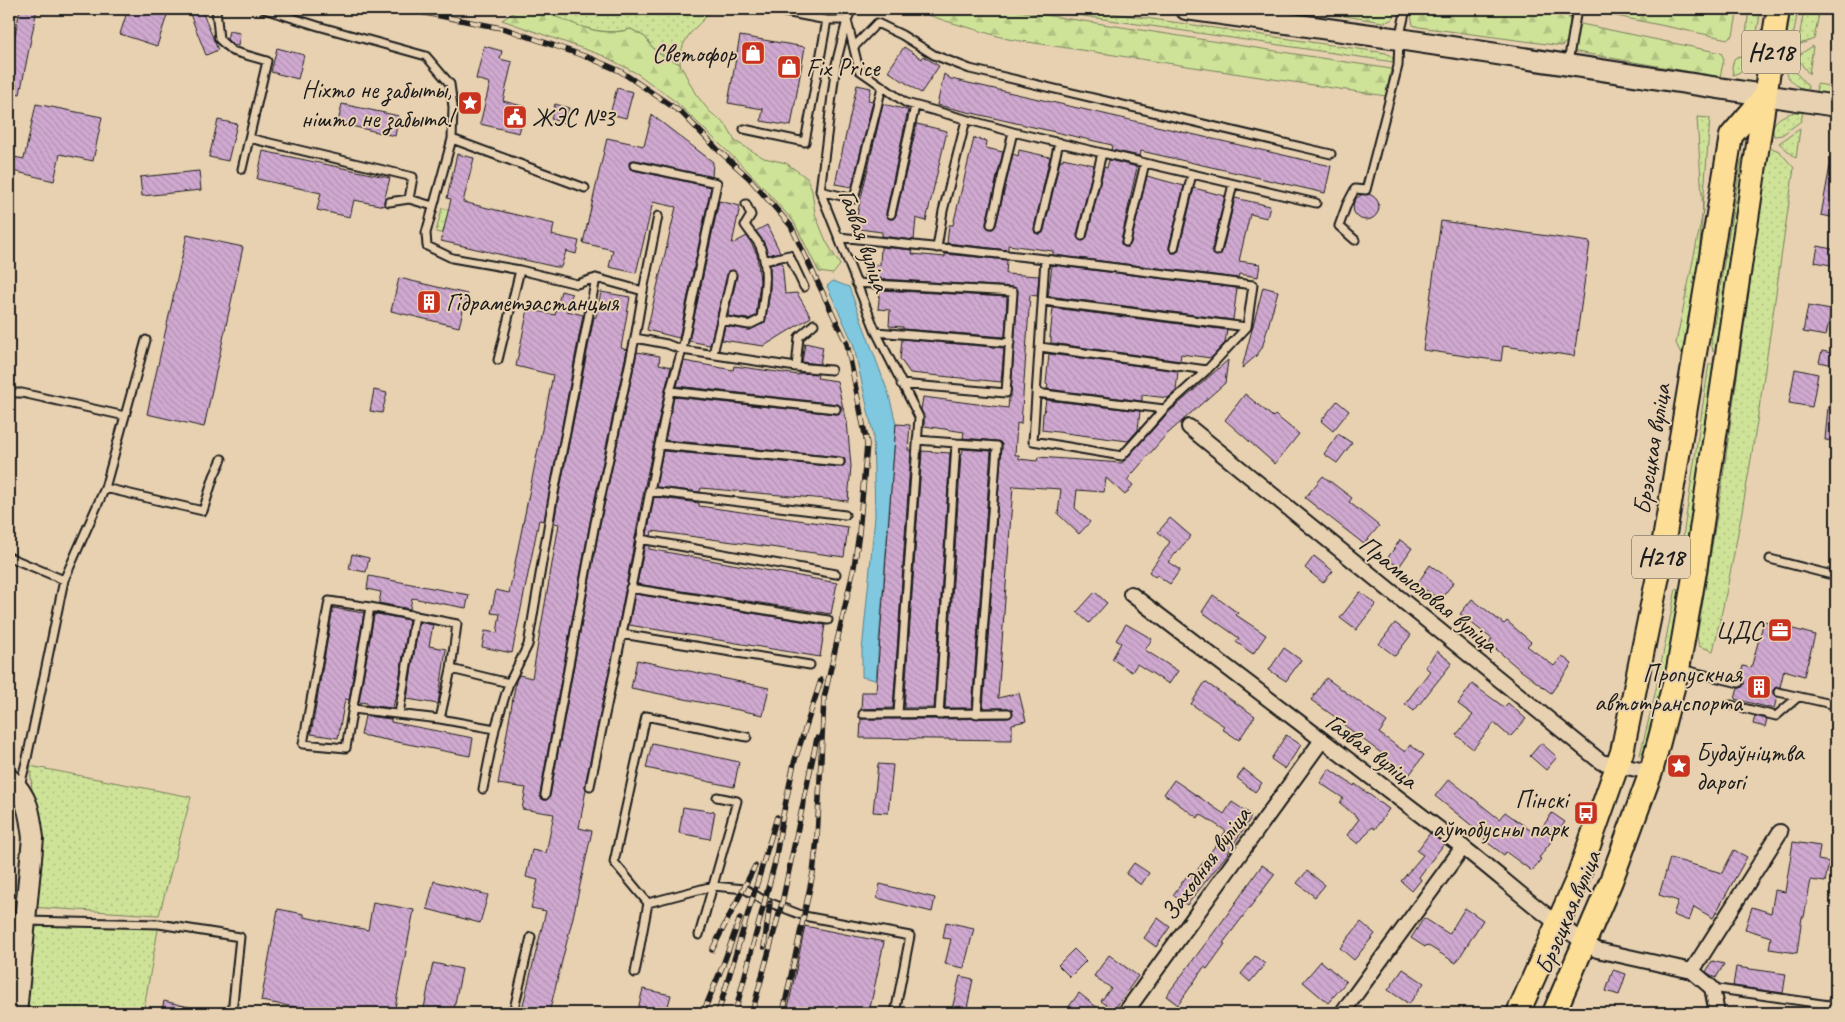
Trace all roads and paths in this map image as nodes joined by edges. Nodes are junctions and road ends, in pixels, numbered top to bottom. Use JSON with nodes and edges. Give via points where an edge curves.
{"nodes":[{"id":1,"x":216,"y":9,"type":"edge"},
{"id":2,"x":264,"y":9,"type":"edge"},
{"id":3,"x":769,"y":9,"type":"edge"},
{"id":4,"x":852,"y":9,"type":"edge"},
{"id":5,"x":1186,"y":9,"type":"edge"},
{"id":6,"x":1406,"y":9,"type":"edge"},
{"id":7,"x":1578,"y":9,"type":"edge"},
{"id":8,"x":1778,"y":9,"type":"edge"},
{"id":9,"x":827,"y":20,"type":"junction"},
{"id":10,"x":847,"y":20,"type":"junction"},
{"id":11,"x":1399,"y":39,"type":"junction"},
{"id":12,"x":854,"y":47,"type":"junction"},
{"id":13,"x":1568,"y":66,"type":"junction"},
{"id":14,"x":882,"y":87,"type":"junction"},
{"id":15,"x":1765,"y":96,"type":"junction"},
{"id":16,"x":915,"y":106,"type":"junction"},
{"id":17,"x":1836,"y":106,"type":"edge"},
{"id":18,"x":966,"y":120,"type":"junction"},
{"id":19,"x":744,"y":130,"type":"dead end"},
{"id":20,"x":1013,"y":132,"type":"junction"},
{"id":21,"x":249,"y":138,"type":"junction"},
{"id":22,"x":452,"y":139,"type":"junction"},
{"id":23,"x":1059,"y":142,"type":"junction"},
{"id":24,"x":1102,"y":153,"type":"junction"},
{"id":25,"x":1331,"y":154,"type":"dead end"},
{"id":26,"x":1145,"y":163,"type":"junction"},
{"id":27,"x":634,"y":165,"type":"dead end"},
{"id":28,"x":242,"y":169,"type":"dead end"},
{"id":29,"x":1192,"y":174,"type":"junction"},
{"id":30,"x":1234,"y":184,"type":"junction"},
{"id":31,"x":585,"y":188,"type":"dead end"},
{"id":32,"x":820,"y":191,"type":"junction"},
{"id":33,"x":409,"y":199,"type":"junction"},
{"id":34,"x":389,"y":202,"type":"dead end"},
{"id":35,"x":746,"y":204,"type":"dead end"},
{"id":36,"x":1316,"y":204,"type":"dead end"},
{"id":37,"x":433,"y":206,"type":"junction"},
{"id":38,"x":891,"y":214,"type":"dead end"},
{"id":39,"x":658,"y":216,"type":"dead end"},
{"id":40,"x":991,"y":224,"type":"dead end"},
{"id":41,"x":1039,"y":229,"type":"dead end"},
{"id":42,"x":1082,"y":236,"type":"dead end"},
{"id":43,"x":839,"y":237,"type":"junction"},
{"id":44,"x":1355,"y":240,"type":"dead end"},
{"id":45,"x":1126,"y":242,"type":"dead end"},
{"id":46,"x":937,"y":248,"type":"junction"},
{"id":47,"x":1174,"y":248,"type":"dead end"},
{"id":48,"x":1217,"y":252,"type":"dead end"},
{"id":49,"x":1044,"y":259,"type":"junction"},
{"id":50,"x":764,"y":261,"type":"junction"},
{"id":51,"x":520,"y":270,"type":"junction"},
{"id":52,"x":732,"y":275,"type":"dead end"},
{"id":53,"x":596,"y":278,"type":"junction"},
{"id":54,"x":856,"y":283,"type":"junction"},
{"id":55,"x":804,"y":287,"type":"dead end"},
{"id":56,"x":642,"y":291,"type":"junction"},
{"id":57,"x":1043,"y":301,"type":"junction"},
{"id":58,"x":721,"y":320,"type":"junction"},
{"id":59,"x":814,"y":324,"type":"dead end"},
{"id":60,"x":1247,"y":327,"type":"junction"},
{"id":61,"x":876,"y":332,"type":"junction"},
{"id":62,"x":635,"y":338,"type":"junction"},
{"id":63,"x":146,"y":340,"type":"dead end"},
{"id":64,"x":1010,"y":343,"type":"junction"},
{"id":65,"x":1040,"y":347,"type":"junction"},
{"id":66,"x":682,"y":350,"type":"junction"},
{"id":67,"x":714,"y":354,"type":"junction"},
{"id":68,"x":498,"y":360,"type":"dead end"},
{"id":69,"x":796,"y":368,"type":"junction"},
{"id":70,"x":831,"y":370,"type":"dead end"},
{"id":71,"x":1207,"y":370,"type":"junction"},
{"id":72,"x":901,"y":384,"type":"junction"},
{"id":73,"x":670,"y":391,"type":"junction"},
{"id":74,"x":9,"y":393,"type":"edge"},
{"id":75,"x":1036,"y":393,"type":"junction"},
{"id":76,"x":836,"y":409,"type":"dead end"},
{"id":77,"x":1164,"y":410,"type":"junction"},
{"id":78,"x":125,"y":416,"type":"junction"},
{"id":79,"x":1189,"y":427,"type":"dead end"},
{"id":80,"x":917,"y":440,"type":"junction"},
{"id":81,"x":956,"y":443,"type":"junction"},
{"id":82,"x":659,"y":445,"type":"junction"},
{"id":83,"x":222,"y":460,"type":"dead end"},
{"id":84,"x":840,"y":462,"type":"dead end"},
{"id":85,"x":105,"y":488,"type":"junction"},
{"id":86,"x":650,"y":491,"type":"junction"},
{"id":87,"x":846,"y":515,"type":"dead end"},
{"id":88,"x":640,"y":539,"type":"junction"},
{"id":89,"x":9,"y":557,"type":"edge"},
{"id":90,"x":1770,"y":559,"type":"dead end"},
{"id":91,"x":836,"y":574,"type":"dead end"},
{"id":92,"x":1836,"y":576,"type":"edge"},
{"id":93,"x":64,"y":580,"type":"junction"},
{"id":94,"x":630,"y":588,"type":"junction"},
{"id":95,"x":1131,"y":594,"type":"dead end"},
{"id":96,"x":370,"y":607,"type":"junction"},
{"id":97,"x":415,"y":615,"type":"junction"},
{"id":98,"x":828,"y":620,"type":"dead end"},
{"id":99,"x":622,"y":634,"type":"junction"},
{"id":100,"x":810,"y":665,"type":"dead end"},
{"id":101,"x":1678,"y":668,"type":"junction"},
{"id":102,"x":451,"y":669,"type":"junction"},
{"id":103,"x":509,"y":683,"type":"junction"},
{"id":104,"x":1739,"y":683,"type":"dead end"},
{"id":105,"x":1778,"y":692,"type":"dead end"},
{"id":106,"x":1798,"y":697,"type":"junction"},
{"id":107,"x":1731,"y":705,"type":"dead end"},
{"id":108,"x":1836,"y":705,"type":"edge"},
{"id":109,"x":353,"y":709,"type":"junction"},
{"id":110,"x":898,"y":713,"type":"junction"},
{"id":111,"x":1008,"y":713,"type":"dead end"},
{"id":112,"x":399,"y":714,"type":"junction"},
{"id":113,"x":863,"y":714,"type":"dead end"},
{"id":114,"x":939,"y":714,"type":"junction"},
{"id":115,"x":977,"y":714,"type":"junction"},
{"id":116,"x":440,"y":719,"type":"junction"},
{"id":117,"x":495,"y":729,"type":"junction"},
{"id":118,"x":747,"y":737,"type":"dead end"},
{"id":119,"x":1322,"y":740,"type":"junction"},
{"id":120,"x":1618,"y":765,"type":"junction"},
{"id":121,"x":1651,"y":772,"type":"junction"},
{"id":122,"x":14,"y":784,"type":"edge"},
{"id":123,"x":590,"y":786,"type":"dead end"},
{"id":124,"x":483,"y":790,"type":"dead end"},
{"id":125,"x":546,"y":795,"type":"dead end"},
{"id":126,"x":717,"y":797,"type":"dead end"},
{"id":127,"x":1780,"y":832,"type":"dead end"},
{"id":128,"x":1463,"y":847,"type":"junction"},
{"id":129,"x":712,"y":886,"type":"junction"},
{"id":130,"x":648,"y":903,"type":"junction"},
{"id":131,"x":25,"y":921,"type":"junction"},
{"id":132,"x":1558,"y":922,"type":"junction"},
{"id":133,"x":699,"y":935,"type":"dead end"},
{"id":134,"x":531,"y":937,"type":"dead end"},
{"id":135,"x":1585,"y":942,"type":"junction"},
{"id":136,"x":1692,"y":971,"type":"junction"},
{"id":137,"x":635,"y":973,"type":"dead end"},
{"id":138,"x":1712,"y":988,"type":"junction"},
{"id":139,"x":1836,"y":1006,"type":"edge"},
{"id":140,"x":16,"y":1013,"type":"edge"},
{"id":141,"x":232,"y":1013,"type":"edge"},
{"id":142,"x":513,"y":1013,"type":"edge"},
{"id":143,"x":895,"y":1013,"type":"edge"},
{"id":144,"x":1125,"y":1013,"type":"edge"},
{"id":145,"x":1342,"y":1013,"type":"edge"},
{"id":146,"x":1518,"y":1013,"type":"edge"},
{"id":147,"x":1554,"y":1013,"type":"edge"},
{"id":148,"x":1717,"y":1013,"type":"edge"}],
"edges":[{"from":1,"to":21,"type":"lane","via":[[219,39],[232,52],[267,61]]},
{"from":2,"to":22,"type":"lane","via":[[426,56],[450,84]]},
{"from":3,"to":9,"type":"lane"},
{"from":4,"to":10,"type":"lane","name":"Гаявая вуліца"},
{"from":5,"to":11,"type":"street"},
{"from":6,"to":11,"type":"lane"},
{"from":7,"to":13,"type":"lane"},
{"from":8,"to":15,"type":"main road","name":"Брэсцкая вуліца","number":"Н218"},
{"from":9,"to":10,"type":"lane"},
{"from":9,"to":19,"type":"lane","via":[[805,142]]},
{"from":10,"to":12,"type":"lane"},
{"from":10,"to":32,"type":"lane","name":"Гаявая вуліца","via":[[836,64]]},
{"from":11,"to":13,"type":"street"},
{"from":11,"to":44,"type":"lane","via":[[1398,66],[1366,190],[1355,189],[1339,226]]},
{"from":12,"to":14,"type":"lane","via":[[859,70]]},
{"from":12,"to":25,"type":"lane","via":[[877,23],[934,54],[970,69]]},
{"from":13,"to":15,"type":"street"},
{"from":14,"to":16,"type":"lane"},
{"from":14,"to":32,"type":"lane","via":[[854,198]]},
{"from":15,"to":17,"type":"street"},
{"from":15,"to":101,"type":"main road","name":"Брэсцкая вуліца","number":"Н218","via":[[1697,562]]},
{"from":15,"to":120,"type":"main road","name":"Брэсцкая вуліца","number":"Н218","via":[[1731,136],[1658,576]]},
{"from":16,"to":18,"type":"lane"},
{"from":16,"to":38,"type":"lane"},
{"from":18,"to":20,"type":"lane"},
{"from":18,"to":46,"type":"lane"},
{"from":20,"to":23,"type":"lane"},
{"from":20,"to":40,"type":"lane"},
{"from":21,"to":28,"type":"lane"},
{"from":21,"to":33,"type":"lane","via":[[412,177]]},
{"from":22,"to":31,"type":"lane"},
{"from":22,"to":37,"type":"lane"},
{"from":23,"to":24,"type":"lane"},
{"from":23,"to":41,"type":"lane"},
{"from":24,"to":26,"type":"lane"},
{"from":24,"to":42,"type":"lane"},
{"from":26,"to":29,"type":"lane"},
{"from":26,"to":45,"type":"lane"},
{"from":27,"to":66,"type":"lane","via":[[717,183]]},
{"from":29,"to":30,"type":"lane"},
{"from":29,"to":47,"type":"lane"},
{"from":30,"to":36,"type":"lane"},
{"from":30,"to":48,"type":"lane"},
{"from":32,"to":43,"type":"lane","name":"Гаявая вуліца"},
{"from":33,"to":34,"type":"lane"},
{"from":33,"to":37,"type":"lane"},
{"from":35,"to":50,"type":"lane","via":[[751,215],[745,225],[759,245]]},
{"from":37,"to":51,"type":"lane","via":[[426,233],[427,246],[452,258]]},
{"from":39,"to":56,"type":"lane"},
{"from":43,"to":46,"type":"lane"},
{"from":43,"to":54,"type":"lane","name":"Гаявая вуліца"},
{"from":46,"to":49,"type":"lane"},
{"from":49,"to":57,"type":"lane"},
{"from":49,"to":60,"type":"lane","via":[[1253,285]]},
{"from":50,"to":55,"type":"lane","via":[[789,255]]},
{"from":50,"to":58,"type":"lane","via":[[761,319],[749,325]]},
{"from":51,"to":53,"type":"lane","via":[[577,284]]},
{"from":51,"to":68,"type":"lane"},
{"from":52,"to":58,"type":"lane"},
{"from":53,"to":56,"type":"lane"},
{"from":53,"to":103,"type":"lane","via":[[528,645]]},
{"from":54,"to":61,"type":"lane","name":"Гаявая вуліца"},
{"from":54,"to":64,"type":"lane","via":[[1013,292]]},
{"from":56,"to":62,"type":"lane"},
{"from":57,"to":60,"type":"lane"},
{"from":57,"to":65,"type":"lane"},
{"from":58,"to":67,"type":"lane"},
{"from":59,"to":69,"type":"lane","via":[[800,337]]},
{"from":60,"to":71,"type":"lane"},
{"from":61,"to":64,"type":"lane"},
{"from":61,"to":72,"type":"lane","name":"Гаявая вуліца"},
{"from":62,"to":66,"type":"lane"},
{"from":62,"to":125,"type":"lane","via":[[595,523]]},
{"from":63,"to":78,"type":"lane"},
{"from":64,"to":72,"type":"lane","via":[[1006,393]]},
{"from":65,"to":71,"type":"lane"},
{"from":65,"to":75,"type":"lane"},
{"from":66,"to":67,"type":"lane"},
{"from":66,"to":73,"type":"lane"},
{"from":67,"to":69,"type":"lane"},
{"from":69,"to":70,"type":"lane"},
{"from":71,"to":77,"type":"lane"},
{"from":72,"to":80,"type":"lane","name":"Гаявая вуліца","via":[[919,417]]},
{"from":73,"to":76,"type":"lane"},
{"from":73,"to":82,"type":"lane"},
{"from":74,"to":78,"type":"lane","via":[[22,393]]},
{"from":75,"to":77,"type":"lane"},
{"from":75,"to":77,"type":"lane","via":[[1033,441],[1122,456]]},
{"from":78,"to":85,"type":"lane"},
{"from":79,"to":120,"type":"street","name":"Прамысловая вуліца","via":[[1601,762]]},
{"from":80,"to":81,"type":"lane"},
{"from":80,"to":110,"type":"lane"},
{"from":81,"to":114,"type":"lane"},
{"from":81,"to":115,"type":"lane","via":[[997,446]]},
{"from":82,"to":84,"type":"lane"},
{"from":82,"to":86,"type":"lane"},
{"from":83,"to":85,"type":"lane","via":[[203,511]]},
{"from":85,"to":93,"type":"lane"},
{"from":86,"to":87,"type":"lane"},
{"from":86,"to":88,"type":"lane"},
{"from":88,"to":91,"type":"lane"},
{"from":88,"to":94,"type":"lane"},
{"from":89,"to":93,"type":"lane"},
{"from":90,"to":92,"type":"lane"},
{"from":93,"to":122,"type":"lane","via":[[28,758]]},
{"from":94,"to":98,"type":"lane"},
{"from":94,"to":99,"type":"lane"},
{"from":95,"to":119,"type":"street","name":"Гаявая вуліца"},
{"from":96,"to":97,"type":"lane"},
{"from":96,"to":109,"type":"lane"},
{"from":96,"to":109,"type":"lane","via":[[329,601],[303,744],[346,748]]},
{"from":97,"to":102,"type":"lane","via":[[457,624]]},
{"from":97,"to":112,"type":"lane"},
{"from":99,"to":100,"type":"lane"},
{"from":99,"to":123,"type":"lane"},
{"from":101,"to":104,"type":"lane"},
{"from":101,"to":121,"type":"main road","name":"Брэсцкая вуліца","number":"Н218"},
{"from":102,"to":103,"type":"lane"},
{"from":102,"to":116,"type":"lane"},
{"from":103,"to":117,"type":"lane"},
{"from":105,"to":106,"type":"lane"},
{"from":106,"to":107,"type":"lane","via":[[1776,716]]},
{"from":106,"to":108,"type":"lane"},
{"from":109,"to":112,"type":"lane"},
{"from":110,"to":113,"type":"lane"},
{"from":110,"to":114,"type":"lane"},
{"from":111,"to":115,"type":"lane"},
{"from":112,"to":116,"type":"lane"},
{"from":114,"to":115,"type":"lane"},
{"from":116,"to":117,"type":"lane"},
{"from":117,"to":124,"type":"lane"},
{"from":118,"to":130,"type":"lane","via":[[646,716],[614,862]]},
{"from":119,"to":128,"type":"street","name":"Гаявая вуліца"},
{"from":119,"to":144,"type":"street","name":"Заходняя вуліца"},
{"from":120,"to":121,"type":"street","name":"Прамысловая вуліца"},
{"from":120,"to":132,"type":"main road","name":"Брэсцкая вуліца","number":"Н218","via":[[1576,882]]},
{"from":121,"to":135,"type":"main road","name":"Брэсцкая вуліца","number":"Н218"},
{"from":122,"to":131,"type":"street","via":[[29,809],[33,838]]},
{"from":126,"to":129,"type":"lane","via":[[736,801]]},
{"from":127,"to":136,"type":"street"},
{"from":128,"to":132,"type":"street","name":"Гаявая вуліца"},
{"from":128,"to":145,"type":"street"},
{"from":129,"to":130,"type":"lane"},
{"from":129,"to":133,"type":"lane"},
{"from":129,"to":143,"type":"lane","via":[[745,889],[763,900],[804,916],[910,936]]},
{"from":130,"to":137,"type":"lane"},
{"from":131,"to":140,"type":"street","via":[[18,965]]},
{"from":131,"to":141,"type":"lane","via":[[159,924],[240,937]]},
{"from":132,"to":135,"type":"street","name":"Гаявая вуліца"},
{"from":132,"to":146,"type":"main road","name":"Брэсцкая вуліца","number":"Н218"},
{"from":134,"to":142,"type":"lane"},
{"from":135,"to":136,"type":"street","name":"Гаявая вуліца","via":[[1598,950]]},
{"from":135,"to":147,"type":"main road","name":"Брэсцкая вуліца","number":"Н218"},
{"from":136,"to":138,"type":"street"},
{"from":138,"to":139,"type":"lane"},
{"from":138,"to":148,"type":"street"}]}
